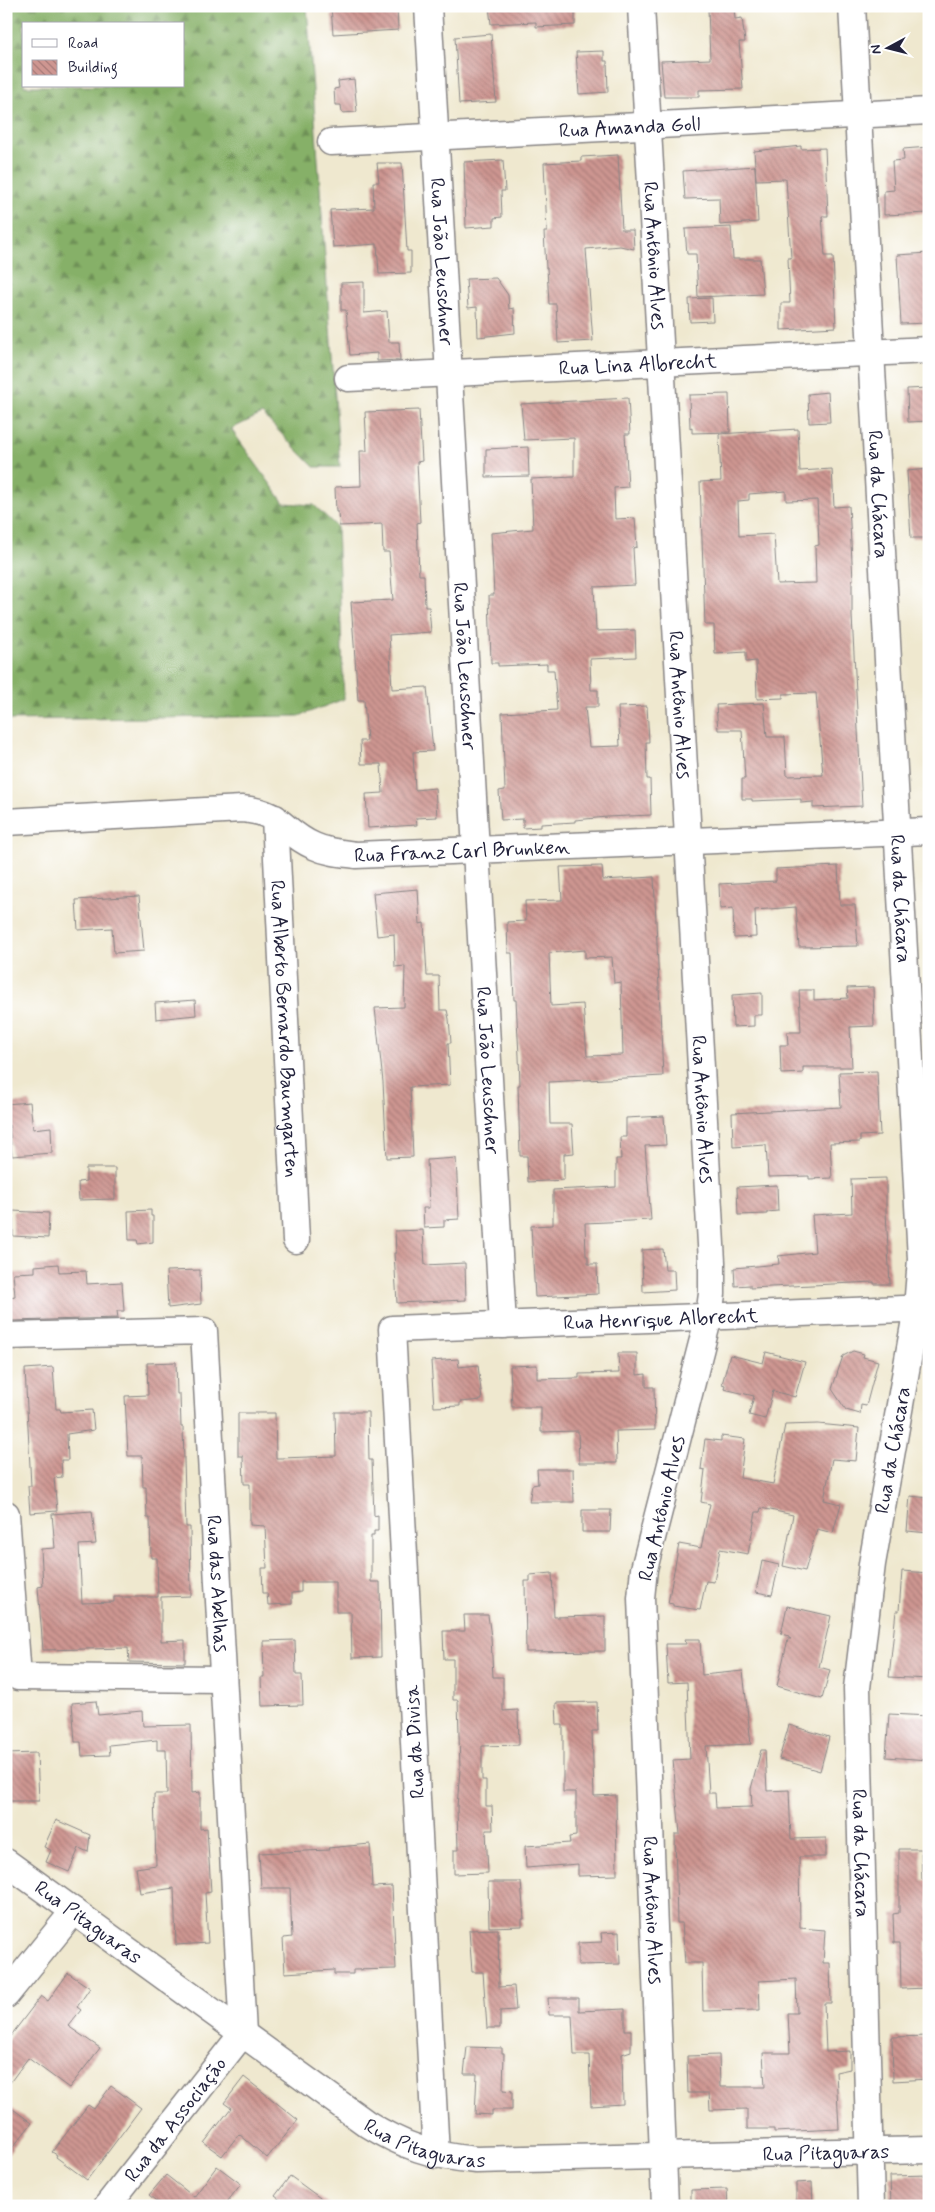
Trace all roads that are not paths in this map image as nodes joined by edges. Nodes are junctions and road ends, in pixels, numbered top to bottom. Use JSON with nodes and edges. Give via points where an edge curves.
{"nodes":[{"id":1,"x":428,"y":6,"type":"edge"},
{"id":2,"x":641,"y":6,"type":"edge"},
{"id":3,"x":852,"y":6,"type":"edge"},
{"id":4,"x":929,"y":110,"type":"edge"},
{"id":5,"x":858,"y":114,"type":"junction"},
{"id":6,"x":648,"y":126,"type":"junction"},
{"id":7,"x":436,"y":137,"type":"junction"},
{"id":8,"x":331,"y":142,"type":"dead end"},
{"id":9,"x":929,"y":350,"type":"edge"},
{"id":10,"x":871,"y":353,"type":"junction"},
{"id":11,"x":661,"y":363,"type":"junction"},
{"id":12,"x":449,"y":373,"type":"junction"},
{"id":13,"x":348,"y":378,"type":"dead end"},
{"id":14,"x":275,"y":818,"type":"junction"},
{"id":15,"x":6,"y":822,"type":"edge"},
{"id":16,"x":929,"y":831,"type":"edge"},
{"id":17,"x":898,"y":832,"type":"junction"},
{"id":18,"x":689,"y":841,"type":"junction"},
{"id":19,"x":476,"y":851,"type":"junction"},
{"id":20,"x":296,"y":1240,"type":"dead end"},
{"id":21,"x":923,"y":1308,"type":"edge"},
{"id":22,"x":709,"y":1316,"type":"junction"},
{"id":23,"x":503,"y":1325,"type":"junction"},
{"id":24,"x":392,"y":1329,"type":"joint"},
{"id":25,"x":6,"y":1336,"type":"edge"},
{"id":26,"x":6,"y":1514,"type":"edge"},
{"id":27,"x":223,"y":1679,"type":"junction"},
{"id":28,"x":6,"y":1862,"type":"edge"},
{"id":29,"x":74,"y":1911,"type":"junction"},
{"id":30,"x":6,"y":1995,"type":"edge"},
{"id":31,"x":243,"y":2033,"type":"junction"},
{"id":32,"x":929,"y":2150,"type":"edge"},
{"id":33,"x":869,"y":2151,"type":"junction"},
{"id":34,"x":436,"y":2155,"type":"junction"},
{"id":35,"x":663,"y":2156,"type":"junction"},
{"id":36,"x":107,"y":2206,"type":"edge"},
{"id":37,"x":665,"y":2206,"type":"edge"},
{"id":38,"x":870,"y":2206,"type":"edge"}],
"edges":[{"from":1,"to":7,"type":"street","name":"Rua João Leuschner"},
{"from":2,"to":6,"type":"street","name":"Rua Antônio Alves"},
{"from":3,"to":5,"type":"street","name":"Rua da Chácara"},
{"from":4,"to":5,"type":"street","name":"Rua Amanda Goll"},
{"from":5,"to":6,"type":"street","name":"Rua Amanda Goll"},
{"from":5,"to":10,"type":"street","name":"Rua da Chácara"},
{"from":6,"to":7,"type":"street","name":"Rua Amanda Goll"},
{"from":6,"to":11,"type":"street","name":"Rua Antônio Alves"},
{"from":7,"to":8,"type":"street","name":"Rua Amanda Goll"},
{"from":7,"to":12,"type":"street","name":"Rua João Leuschner"},
{"from":9,"to":10,"type":"street","name":"Rua Lina Albrecht"},
{"from":10,"to":11,"type":"street","name":"Rua Lina Albrecht"},
{"from":10,"to":17,"type":"street","name":"Rua da Chácara"},
{"from":11,"to":12,"type":"street","name":"Rua Lina Albrecht"},
{"from":11,"to":18,"type":"street","name":"Rua Antônio Alves"},
{"from":12,"to":13,"type":"street","name":"Rua Lina Albrecht"},
{"from":12,"to":19,"type":"street","name":"Rua João Leuschner"},
{"from":14,"to":15,"type":"street","name":"Rua Franz Carl Brunken","via":[[259,811],[242,810]]},
{"from":14,"to":19,"type":"street","name":"Rua Franz Carl Brunken","via":[[313,846],[333,853],[379,855]]},
{"from":14,"to":20,"type":"street","name":"Rua Alberto Bernardo Baumgarten"},
{"from":16,"to":17,"type":"street","name":"Rua Franz Carl Brunken"},
{"from":17,"to":18,"type":"street","name":"Rua Franz Carl Brunken"},
{"from":17,"to":21,"type":"street","name":"Rua da Chácara"},
{"from":18,"to":19,"type":"street","name":"Rua Franz Carl Brunken"},
{"from":18,"to":22,"type":"street","name":"Rua Antônio Alves","via":[[712,1229]]},
{"from":19,"to":23,"type":"street","name":"Rua João Leuschner"},
{"from":21,"to":22,"type":"street","name":"Rua Henrique Albrecht"},
{"from":21,"to":33,"type":"street","name":"Rua da Chácara","via":[[872,1564],[857,1688]]},
{"from":22,"to":23,"type":"street","name":"Rua Henrique Albrecht"},
{"from":22,"to":35,"type":"street","name":"Rua Antônio Alves","via":[[644,1569],[641,1598]]},
{"from":23,"to":24,"type":"street","name":"Rua Henrique Albrecht"},
{"from":24,"to":34,"type":"street","name":"Rua da Divisa"},
{"from":25,"to":27,"type":"street","name":"Rua das Abelhas","via":[[204,1331]]},
{"from":26,"to":27,"type":"street","via":[[18,1677]]},
{"from":27,"to":31,"type":"street","name":"Rua das Abelhas"},
{"from":28,"to":29,"type":"street","name":"Rua Pitaguaras"},
{"from":29,"to":30,"type":"street"},
{"from":29,"to":31,"type":"street","name":"Rua Pitaguaras"},
{"from":31,"to":34,"type":"street","name":"Rua Pitaguaras","via":[[366,2123],[399,2142]]},
{"from":31,"to":36,"type":"street","name":"Rua da Associação"},
{"from":32,"to":33,"type":"street","name":"Rua Pitaguaras"},
{"from":33,"to":35,"type":"street","name":"Rua Pitaguaras"},
{"from":33,"to":38,"type":"street","name":"Rua da Chácara"},
{"from":34,"to":35,"type":"street","name":"Rua Pitaguaras","via":[[476,2160]]},
{"from":35,"to":37,"type":"street","name":"Rua Antônio Alves"}]}
